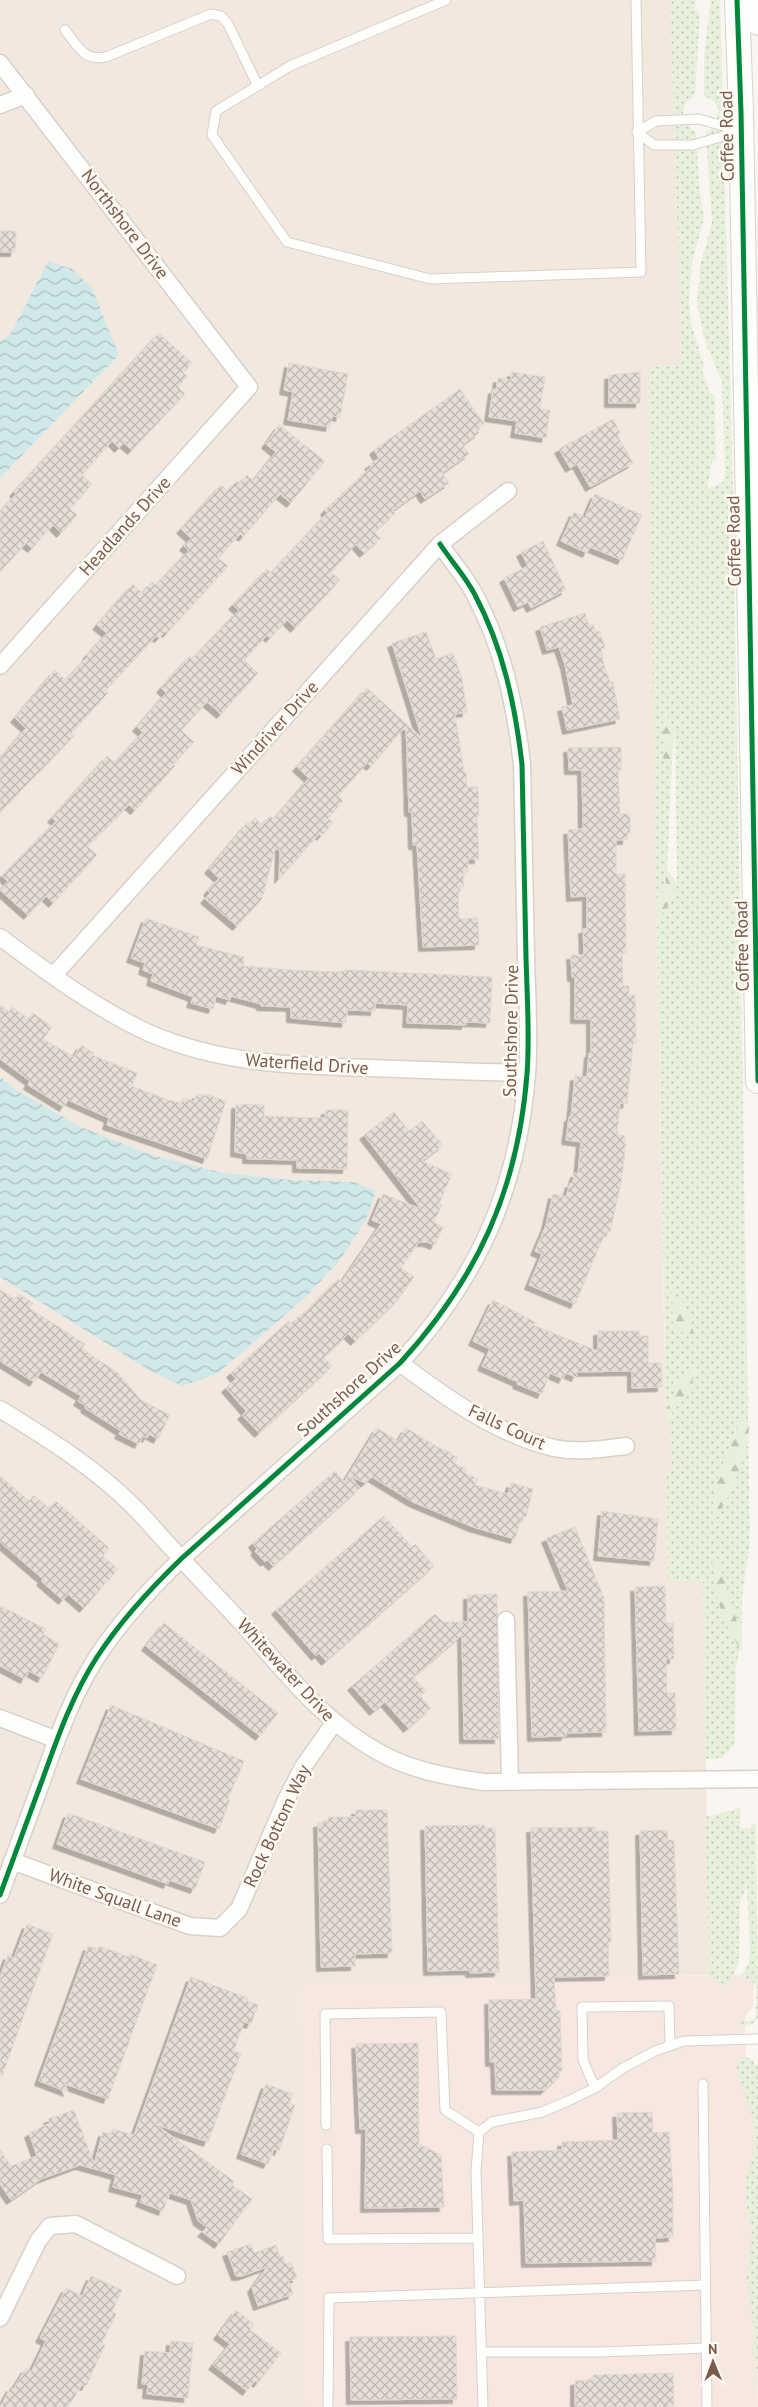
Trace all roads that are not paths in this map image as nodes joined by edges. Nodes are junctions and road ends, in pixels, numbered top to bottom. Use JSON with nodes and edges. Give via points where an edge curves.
{"nodes":[{"id":1,"x":446,"y":0,"type":"edge"},
{"id":2,"x":636,"y":0,"type":"edge"},
{"id":3,"x":737,"y":0,"type":"edge"},
{"id":4,"x":757,"y":0,"type":"edge"},
{"id":5,"x":758,"y":23,"type":"edge"},
{"id":6,"x":66,"y":30,"type":"dead end"},
{"id":7,"x":0,"y":63,"type":"edge"},
{"id":8,"x":258,"y":86,"type":"junction"},
{"id":9,"x":26,"y":95,"type":"junction"},
{"id":10,"x":0,"y":105,"type":"edge"},
{"id":11,"x":637,"y":132,"type":"junction"},
{"id":12,"x":750,"y":138,"type":"edge"},
{"id":13,"x":249,"y":387,"type":"joint"},
{"id":14,"x":508,"y":491,"type":"dead end"},
{"id":15,"x":440,"y":544,"type":"junction"},
{"id":16,"x":0,"y":666,"type":"edge"},
{"id":17,"x":756,"y":811,"type":"edge"},
{"id":18,"x":0,"y":937,"type":"edge"},
{"id":19,"x":52,"y":976,"type":"junction"},
{"id":20,"x":527,"y":1073,"type":"junction"},
{"id":21,"x":758,"y":1081,"type":"edge"},
{"id":22,"x":400,"y":1363,"type":"junction"},
{"id":23,"x":0,"y":1409,"type":"edge"},
{"id":24,"x":626,"y":1446,"type":"dead end"},
{"id":25,"x":181,"y":1559,"type":"junction"},
{"id":26,"x":506,"y":1620,"type":"dead end"},
{"id":27,"x":0,"y":1718,"type":"edge"},
{"id":28,"x":334,"y":1723,"type":"junction"},
{"id":29,"x":57,"y":1740,"type":"junction"},
{"id":30,"x":758,"y":1779,"type":"edge"},
{"id":31,"x":510,"y":1781,"type":"junction"},
{"id":32,"x":12,"y":1861,"type":"junction"},
{"id":33,"x":0,"y":1895,"type":"edge"},
{"id":34,"x":220,"y":1928,"type":"joint"},
{"id":35,"x":758,"y":2039,"type":"edge"},
{"id":36,"x":670,"y":2046,"type":"junction"},
{"id":37,"x":704,"y":2084,"type":"dead end"},
{"id":38,"x":595,"y":2088,"type":"junction"},
{"id":39,"x":326,"y":2125,"type":"dead end"},
{"id":40,"x":478,"y":2132,"type":"junction"},
{"id":41,"x":327,"y":2149,"type":"dead end"},
{"id":42,"x":478,"y":2238,"type":"junction"},
{"id":43,"x":177,"y":2276,"type":"dead end"},
{"id":44,"x":706,"y":2285,"type":"junction"},
{"id":45,"x":480,"y":2294,"type":"junction"},
{"id":46,"x":0,"y":2318,"type":"edge"},
{"id":47,"x":706,"y":2348,"type":"junction"},
{"id":48,"x":481,"y":2352,"type":"junction"},
{"id":49,"x":328,"y":2405,"type":"dead end"},
{"id":50,"x":483,"y":2407,"type":"edge"},
{"id":51,"x":707,"y":2407,"type":"edge"}],
"edges":[{"from":1,"to":8,"type":"lane","via":[[290,66]]},
{"from":2,"to":11,"type":"lane"},
{"from":3,"to":12,"type":"main road","name":"Coffee Road"},
{"from":4,"to":5,"type":"main road"},
{"from":6,"to":8,"type":"lane","via":[[86,56],[95,59],[211,14],[221,16]]},
{"from":7,"to":9,"type":"street","name":"Northshore Drive"},
{"from":8,"to":11,"type":"lane","via":[[216,112],[212,135],[287,242],[430,279],[640,272]]},
{"from":9,"to":10,"type":"street"},
{"from":9,"to":13,"type":"street","name":"Northshore Drive"},
{"from":11,"to":12,"type":"lane","via":[[654,145],[693,145]]},
{"from":11,"to":12,"type":"lane","via":[[656,121],[699,119]]},
{"from":12,"to":17,"type":"main road","name":"Coffee Road"},
{"from":13,"to":16,"type":"street","name":"Headlands Drive"},
{"from":14,"to":15,"type":"street","name":"Windriver Drive"},
{"from":15,"to":19,"type":"street","name":"Windriver Drive"},
{"from":15,"to":20,"type":"street","name":"Southshore Drive","via":[[474,593],[493,633],[517,719],[522,764]]},
{"from":17,"to":21,"type":"main road","name":"Coffee Road"},
{"from":18,"to":19,"type":"street","name":"Waterfield Drive"},
{"from":19,"to":20,"type":"street","name":"Waterfield Drive","via":[[110,1014],[151,1033],[238,1059],[283,1066]]},
{"from":20,"to":22,"type":"street","name":"Southshore Drive","via":[[520,1136],[496,1217],[454,1298]]},
{"from":22,"to":24,"type":"street","name":"Falls Court","via":[[477,1415],[554,1448],[590,1451]]},
{"from":22,"to":25,"type":"street","name":"Southshore Drive"},
{"from":23,"to":25,"type":"street","name":"Whitewater Drive","via":[[101,1476],[135,1507]]},
{"from":25,"to":28,"type":"street","name":"Whitewater Drive","via":[[310,1701]]},
{"from":25,"to":29,"type":"street","name":"Southshore Drive","via":[[129,1613],[97,1657]]},
{"from":26,"to":31,"type":"street"},
{"from":27,"to":29,"type":"street"},
{"from":28,"to":31,"type":"street","name":"Whitewater Drive","via":[[383,1755],[414,1768],[447,1777],[484,1782]]},
{"from":28,"to":34,"type":"street","name":"Rock Bottom Way","via":[[303,1766],[239,1909]]},
{"from":29,"to":32,"type":"street","name":"Southshore Drive"},
{"from":30,"to":31,"type":"street","name":"Whitewater Drive"},
{"from":32,"to":33,"type":"street","name":"Southshore Drive"},
{"from":32,"to":34,"type":"street","name":"White Squall Lane","via":[[190,1926]]},
{"from":35,"to":36,"type":"lane","via":[[684,2041]]},
{"from":36,"to":38,"type":"lane","via":[[623,2068]]},
{"from":36,"to":38,"type":"lane","via":[[669,2006],[582,2007],[583,2060]]},
{"from":37,"to":44,"type":"lane"},
{"from":38,"to":40,"type":"lane","via":[[542,2112],[492,2122]]},
{"from":39,"to":40,"type":"lane","via":[[324,2014],[441,2012],[445,2110]]},
{"from":40,"to":42,"type":"lane"},
{"from":41,"to":42,"type":"lane","via":[[328,2239]]},
{"from":42,"to":45,"type":"lane"},
{"from":43,"to":46,"type":"street","via":[[76,2224],[50,2226],[38,2241]]},
{"from":44,"to":45,"type":"lane"},
{"from":44,"to":47,"type":"lane"},
{"from":45,"to":48,"type":"lane"},
{"from":45,"to":49,"type":"lane","via":[[330,2298]]},
{"from":47,"to":48,"type":"lane"},
{"from":47,"to":51,"type":"lane"},
{"from":48,"to":50,"type":"lane"}]}
